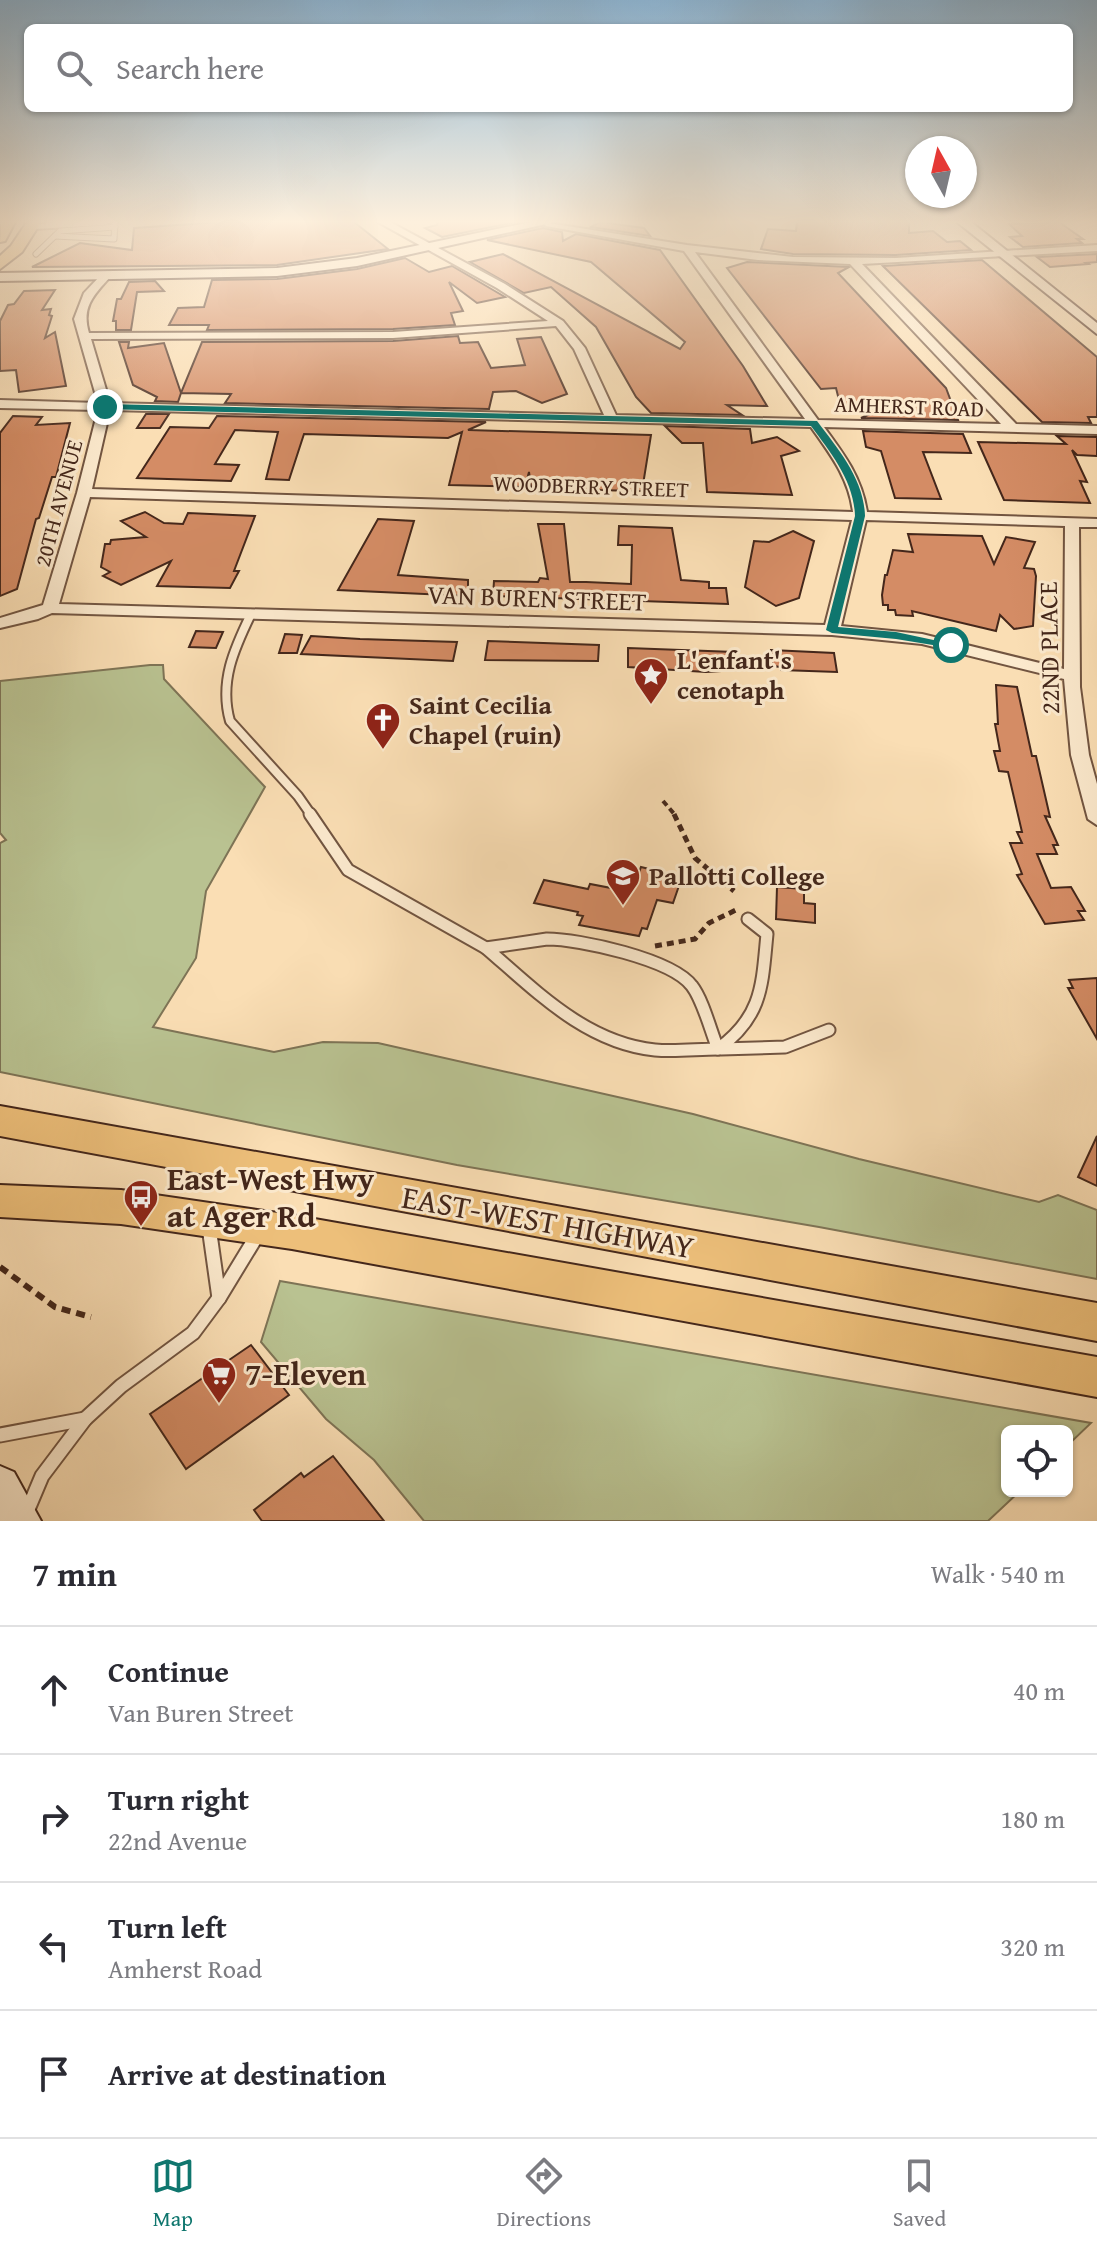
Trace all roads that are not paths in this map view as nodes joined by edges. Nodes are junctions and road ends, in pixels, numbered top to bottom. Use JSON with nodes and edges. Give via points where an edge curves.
{"nodes":[{"id":1,"x":89,"y":293,"type":"edge"},
{"id":2,"x":512,"y":293,"type":"edge"},
{"id":3,"x":719,"y":293,"type":"edge"},
{"id":4,"x":883,"y":293,"type":"edge"},
{"id":5,"x":1051,"y":293,"type":"edge"},
{"id":6,"x":559,"y":323,"type":"junction"},
{"id":7,"x":1097,"y":330,"type":"edge"},
{"id":8,"x":84,"y":336,"type":"junction"},
{"id":9,"x":0,"y":404,"type":"edge"},
{"id":10,"x":105,"y":407,"type":"junction"},
{"id":11,"x":612,"y":419,"type":"junction"},
{"id":12,"x":814,"y":423,"type":"junction"},
{"id":13,"x":1013,"y":429,"type":"junction"},
{"id":14,"x":1097,"y":430,"type":"edge"},
{"id":15,"x":84,"y":493,"type":"junction"},
{"id":16,"x":860,"y":516,"type":"junction"},
{"id":17,"x":1072,"y":522,"type":"junction"},
{"id":18,"x":1097,"y":523,"type":"edge"},
{"id":19,"x":50,"y":608,"type":"junction"},
{"id":20,"x":251,"y":614,"type":"junction"},
{"id":21,"x":0,"y":623,"type":"edge"},
{"id":22,"x":832,"y":630,"type":"junction"},
{"id":23,"x":1071,"y":676,"type":"junction"},
{"id":24,"x":1097,"y":819,"type":"edge"},
{"id":25,"x":748,"y":919,"type":"dead end"},
{"id":26,"x":486,"y":948,"type":"junction"},
{"id":27,"x":829,"y":1030,"type":"dead end"},
{"id":28,"x":718,"y":1049,"type":"junction"},
{"id":29,"x":0,"y":1121,"type":"edge"},
{"id":30,"x":0,"y":1201,"type":"edge"},
{"id":31,"x":208,"y":1220,"type":"junction"},
{"id":32,"x":262,"y":1228,"type":"junction"},
{"id":33,"x":219,"y":1298,"type":"junction"},
{"id":34,"x":1097,"y":1322,"type":"edge"},
{"id":35,"x":1097,"y":1377,"type":"edge"},
{"id":36,"x":85,"y":1419,"type":"junction"},
{"id":37,"x":0,"y":1435,"type":"edge"},
{"id":38,"x":0,"y":1486,"type":"edge"},
{"id":39,"x":22,"y":1521,"type":"edge"}],
"edges":[{"from":1,"to":8,"type":"street","via":[[80,313]]},
{"from":2,"to":6,"type":"street"},
{"from":3,"to":12,"type":"street"},
{"from":4,"to":13,"type":"street"},
{"from":5,"to":7,"type":"street"},
{"from":6,"to":8,"type":"street","via":[[393,335]]},
{"from":6,"to":11,"type":"street","via":[[579,348]]},
{"from":8,"to":10,"type":"street"},
{"from":9,"to":10,"type":"street","name":"AMHERST ROAD"},
{"from":10,"to":11,"type":"street","name":"AMHERST ROAD"},
{"from":10,"to":15,"type":"street","name":"20TH AVENUE"},
{"from":11,"to":12,"type":"street","name":"AMHERST ROAD"},
{"from":12,"to":13,"type":"street","name":"AMHERST ROAD"},
{"from":12,"to":16,"type":"street","via":[[852,479]]},
{"from":13,"to":14,"type":"street","name":"AMHERST ROAD"},
{"from":15,"to":16,"type":"street","name":"WOODBERRY STREET"},
{"from":15,"to":19,"type":"street","name":"20TH AVENUE"},
{"from":16,"to":17,"type":"street","name":"WOODBERRY STREET"},
{"from":16,"to":22,"type":"street"},
{"from":17,"to":18,"type":"street","name":"WOODBERRY STREET"},
{"from":17,"to":23,"type":"street","name":"22ND PLACE"},
{"from":19,"to":20,"type":"street","name":"VAN BUREN STREET"},
{"from":19,"to":21,"type":"street","name":"VAN BUREN STREET"},
{"from":20,"to":22,"type":"street","name":"VAN BUREN STREET"},
{"from":20,"to":26,"type":"lane","via":[[224,686],[230,721],[298,796],[348,870]]},
{"from":22,"to":23,"type":"street","name":"VAN BUREN STREET","via":[[922,639]]},
{"from":23,"to":24,"type":"street","name":"22ND PLACE","via":[[1080,755]]},
{"from":25,"to":28,"type":"lane","via":[[767,934],[758,1007],[749,1024]]},
{"from":26,"to":28,"type":"lane","via":[[553,1006],[597,1034],[654,1050]]},
{"from":26,"to":28,"type":"lane","via":[[573,939],[663,965],[692,985]]},
{"from":27,"to":28,"type":"lane","via":[[785,1047]]},
{"from":29,"to":34,"type":"main road","name":"EAST-WEST HIGHWAY"},
{"from":30,"to":31,"type":"main road","name":"EAST-WEST HIGHWAY","via":[[121,1207]]},
{"from":31,"to":32,"type":"main road","name":"EAST-WEST HIGHWAY"},
{"from":31,"to":33,"type":"lane"},
{"from":32,"to":33,"type":"lane"},
{"from":32,"to":35,"type":"main road","name":"EAST-WEST HIGHWAY"},
{"from":33,"to":36,"type":"lane","via":[[193,1333]]},
{"from":36,"to":37,"type":"lane"},
{"from":36,"to":39,"type":"lane","via":[[42,1476]]},
{"from":38,"to":39,"type":"street"}]}
